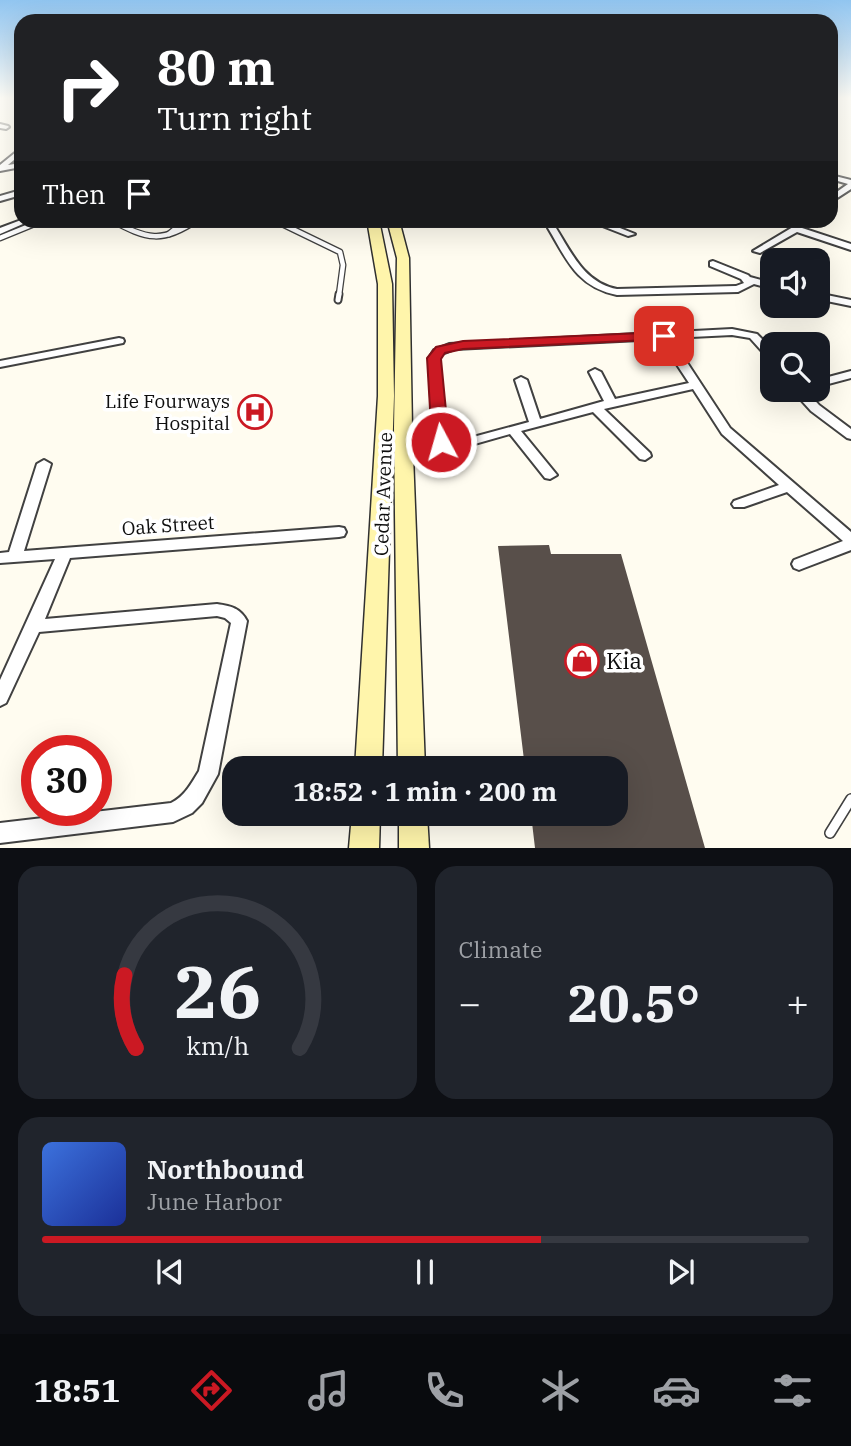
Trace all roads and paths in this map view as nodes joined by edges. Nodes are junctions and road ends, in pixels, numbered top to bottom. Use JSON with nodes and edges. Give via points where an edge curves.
{"nodes":[{"id":1,"x":14,"y":158,"type":"edge"},
{"id":2,"x":0,"y":169,"type":"edge"},
{"id":3,"x":24,"y":228,"type":"edge"},
{"id":4,"x":127,"y":228,"type":"edge"},
{"id":5,"x":177,"y":228,"type":"edge"},
{"id":6,"x":185,"y":228,"type":"edge"},
{"id":7,"x":291,"y":228,"type":"edge"},
{"id":8,"x":374,"y":228,"type":"edge"},
{"id":9,"x":395,"y":228,"type":"edge"},
{"id":10,"x":552,"y":228,"type":"edge"},
{"id":11,"x":614,"y":228,"type":"edge"},
{"id":12,"x":796,"y":229,"type":"joint"},
{"id":13,"x":631,"y":234,"type":"dead end"},
{"id":14,"x":0,"y":238,"type":"edge"},
{"id":15,"x":146,"y":238,"type":"junction"},
{"id":16,"x":851,"y":247,"type":"edge"},
{"id":17,"x":757,"y":251,"type":"dead end"},
{"id":18,"x":713,"y":264,"type":"dead end"},
{"id":19,"x":749,"y":281,"type":"junction"},
{"id":20,"x":760,"y":284,"type":"edge"},
{"id":21,"x":830,"y":299,"type":"edge"},
{"id":22,"x":338,"y":300,"type":"dead end"},
{"id":23,"x":851,"y":303,"type":"edge"},
{"id":24,"x":664,"y":336,"type":"junction"},
{"id":25,"x":119,"y":341,"type":"dead end"},
{"id":26,"x":760,"y":341,"type":"edge"},
{"id":27,"x":0,"y":364,"type":"edge"},
{"id":28,"x":596,"y":372,"type":"dead end"},
{"id":29,"x":851,"y":374,"type":"edge"},
{"id":30,"x":521,"y":380,"type":"dead end"},
{"id":31,"x":830,"y":380,"type":"edge"},
{"id":32,"x":695,"y":385,"type":"junction"},
{"id":33,"x":809,"y":402,"type":"edge"},
{"id":34,"x":611,"y":403,"type":"junction"},
{"id":35,"x":596,"y":408,"type":"junction"},
{"id":36,"x":536,"y":424,"type":"junction"},
{"id":37,"x":514,"y":432,"type":"junction"},
{"id":38,"x":851,"y":435,"type":"edge"},
{"id":39,"x":645,"y":456,"type":"dead end"},
{"id":40,"x":44,"y":464,"type":"dead end"},
{"id":41,"x":550,"y":475,"type":"dead end"},
{"id":42,"x":789,"y":486,"type":"junction"},
{"id":43,"x":739,"y":504,"type":"dead end"},
{"id":44,"x":339,"y":532,"type":"dead end"},
{"id":45,"x":851,"y":542,"type":"edge"},
{"id":46,"x":65,"y":552,"type":"junction"},
{"id":47,"x":8,"y":558,"type":"edge"},
{"id":48,"x":799,"y":564,"type":"dead end"},
{"id":49,"x":34,"y":626,"type":"junction"},
{"id":50,"x":0,"y":698,"type":"edge"},
{"id":51,"x":370,"y":756,"type":"edge"},
{"id":52,"x":412,"y":756,"type":"edge"},
{"id":53,"x":851,"y":799,"type":"edge"},
{"id":54,"x":365,"y":826,"type":"edge"},
{"id":55,"x":413,"y":826,"type":"edge"},
{"id":56,"x":0,"y":833,"type":"edge"},
{"id":57,"x":830,"y":833,"type":"dead end"},
{"id":58,"x":364,"y":848,"type":"edge"},
{"id":59,"x":414,"y":848,"type":"edge"}],
"edges":[{"from":1,"to":2,"type":"street"},
{"from":3,"to":14,"type":"lane"},
{"from":4,"to":15,"type":"lane"},
{"from":5,"to":15,"type":"lane","via":[[170,234]]},
{"from":6,"to":15,"type":"lane","via":[[173,236]]},
{"from":7,"to":22,"type":"lane","via":[[341,252]]},
{"from":8,"to":51,"type":"main road","name":"Cedar Avenue","via":[[385,284],[386,396]]},
{"from":9,"to":52,"type":"main road","name":"Cedar Avenue","via":[[403,258]]},
{"from":10,"to":19,"type":"street","via":[[584,277],[600,290],[738,289]]},
{"from":11,"to":13,"type":"street"},
{"from":12,"to":16,"type":"street"},
{"from":12,"to":17,"type":"street"},
{"from":18,"to":19,"type":"street"},
{"from":19,"to":20,"type":"street"},
{"from":21,"to":23,"type":"street"},
{"from":24,"to":26,"type":"street","via":[[748,334]]},
{"from":24,"to":32,"type":"street"},
{"from":24,"to":37,"type":"street","via":[[463,345],[438,352],[434,358],[443,444],[460,446]]},
{"from":25,"to":27,"type":"street"},
{"from":28,"to":34,"type":"street"},
{"from":29,"to":31,"type":"street"},
{"from":30,"to":36,"type":"street"},
{"from":32,"to":34,"type":"street"},
{"from":32,"to":42,"type":"street","via":[[726,431]]},
{"from":33,"to":38,"type":"street"},
{"from":34,"to":35,"type":"street"},
{"from":35,"to":36,"type":"street"},
{"from":35,"to":39,"type":"street"},
{"from":36,"to":37,"type":"street"},
{"from":37,"to":41,"type":"street"},
{"from":40,"to":47,"type":"street"},
{"from":42,"to":43,"type":"street"},
{"from":42,"to":45,"type":"street"},
{"from":44,"to":46,"type":"street","name":"Oak Street"},
{"from":45,"to":48,"type":"street"},
{"from":46,"to":47,"type":"street","name":"Oak Street"},
{"from":46,"to":49,"type":"street"},
{"from":49,"to":50,"type":"street"},
{"from":49,"to":56,"type":"street","via":[[204,611],[230,612],[239,621],[208,774],[185,806],[132,818]]},
{"from":53,"to":57,"type":"lane"},
{"from":54,"to":58,"type":"main road"},
{"from":55,"to":59,"type":"main road"}]}
